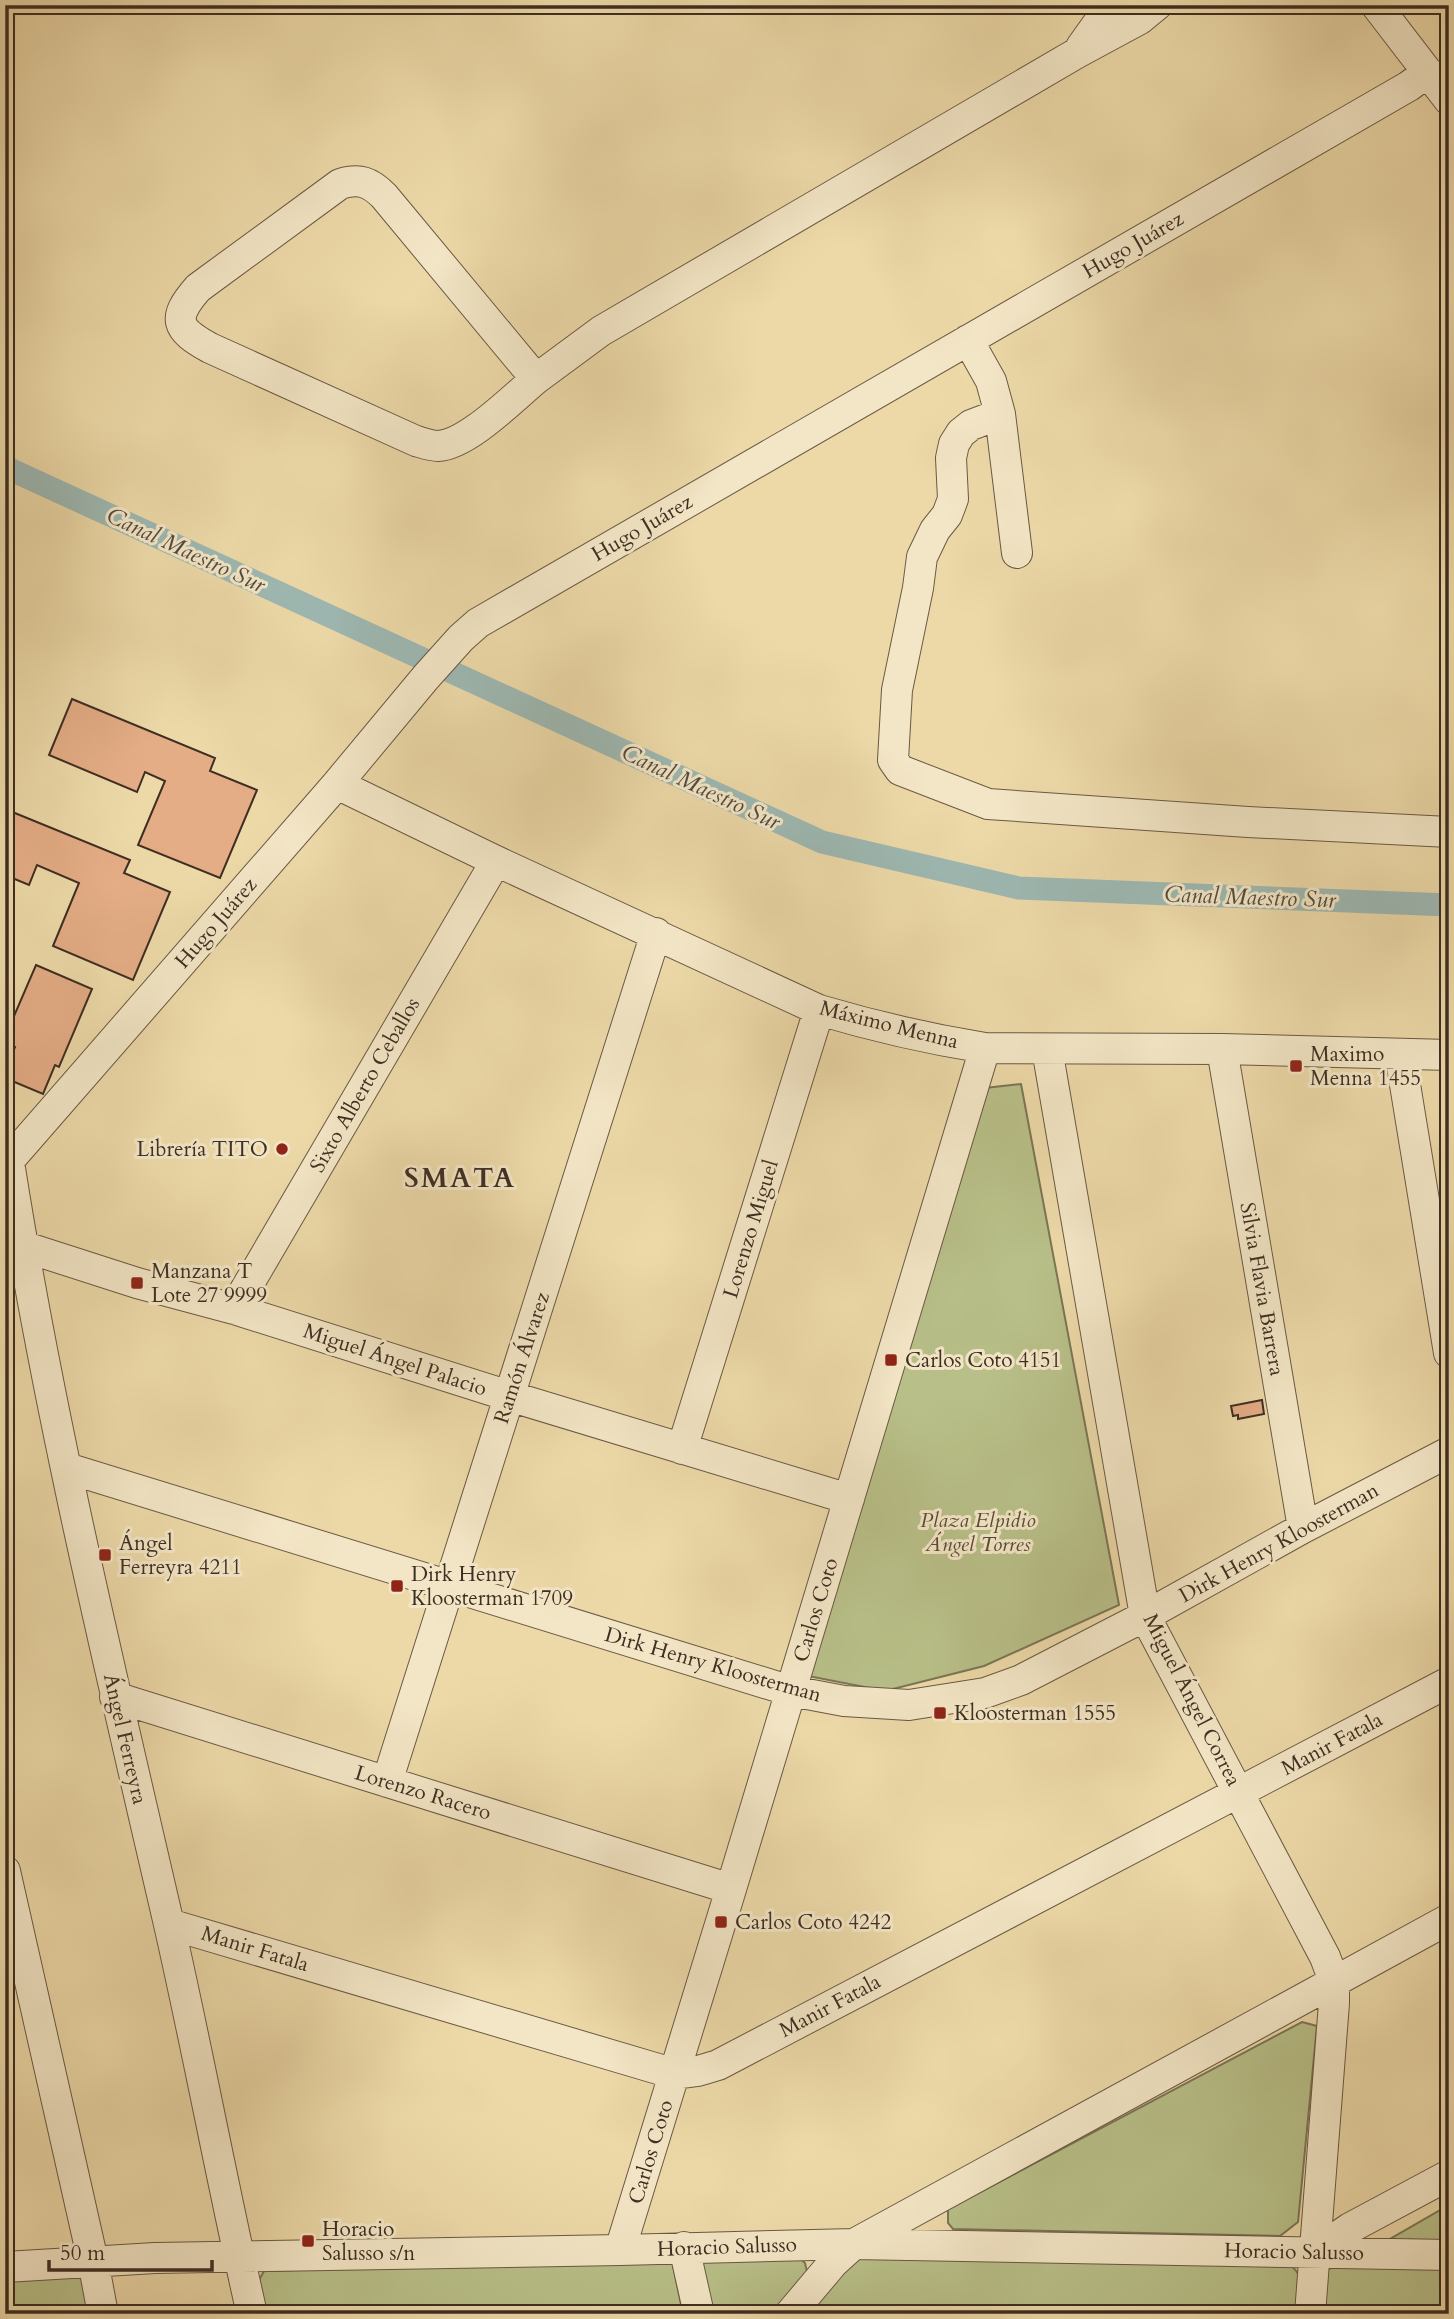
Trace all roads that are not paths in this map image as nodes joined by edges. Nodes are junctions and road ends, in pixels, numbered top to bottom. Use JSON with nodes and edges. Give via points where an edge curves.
{"nodes":[{"id":1,"x":1111,"y":5,"type":"edge"},
{"id":2,"x":1376,"y":5,"type":"edge"},
{"id":3,"x":1142,"y":10,"type":"edge"},
{"id":4,"x":1077,"y":53,"type":"junction"},
{"id":5,"x":1428,"y":72,"type":"junction"},
{"id":6,"x":1449,"y":100,"type":"edge"},
{"id":7,"x":968,"y":340,"type":"junction"},
{"id":8,"x":536,"y":379,"type":"junction"},
{"id":9,"x":1000,"y":414,"type":"junction"},
{"id":10,"x":1017,"y":553,"type":"dead end"},
{"id":11,"x":337,"y":784,"type":"junction"},
{"id":12,"x":1449,"y":832,"type":"edge"},
{"id":13,"x":496,"y":861,"type":"junction"},
{"id":14,"x":656,"y":933,"type":"junction"},
{"id":15,"x":819,"y":1010,"type":"junction"},
{"id":16,"x":985,"y":1048,"type":"junction"},
{"id":17,"x":1047,"y":1049,"type":"junction"},
{"id":18,"x":1222,"y":1049,"type":"junction"},
{"id":19,"x":1400,"y":1054,"type":"junction"},
{"id":20,"x":1449,"y":1055,"type":"edge"},
{"id":21,"x":7,"y":1163,"type":"edge"},
{"id":22,"x":22,"y":1246,"type":"junction"},
{"id":23,"x":234,"y":1309,"type":"junction"},
{"id":24,"x":1449,"y":1353,"type":"edge"},
{"id":25,"x":509,"y":1396,"type":"junction"},
{"id":26,"x":682,"y":1449,"type":"junction"},
{"id":27,"x":1449,"y":1451,"type":"edge"},
{"id":28,"x":67,"y":1468,"type":"junction"},
{"id":29,"x":849,"y":1499,"type":"junction"},
{"id":30,"x":1303,"y":1528,"type":"junction"},
{"id":31,"x":449,"y":1587,"type":"junction"},
{"id":32,"x":1145,"y":1616,"type":"junction"},
{"id":33,"x":1449,"y":1682,"type":"edge"},
{"id":34,"x":791,"y":1691,"type":"junction"},
{"id":35,"x":115,"y":1697,"type":"junction"},
{"id":36,"x":387,"y":1782,"type":"junction"},
{"id":37,"x":1240,"y":1793,"type":"junction"},
{"id":38,"x":5,"y":1871,"type":"edge"},
{"id":39,"x":731,"y":1889,"type":"junction"},
{"id":40,"x":1449,"y":1919,"type":"edge"},
{"id":41,"x":169,"y":1924,"type":"junction"},
{"id":42,"x":1334,"y":1981,"type":"junction"},
{"id":43,"x":675,"y":2074,"type":"junction"},
{"id":44,"x":1449,"y":2175,"type":"edge"},
{"id":45,"x":854,"y":2244,"type":"junction"},
{"id":46,"x":684,"y":2247,"type":"junction"},
{"id":47,"x":620,"y":2250,"type":"junction"},
{"id":48,"x":1314,"y":2253,"type":"junction"},
{"id":49,"x":1449,"y":2255,"type":"edge"},
{"id":50,"x":239,"y":2258,"type":"junction"},
{"id":51,"x":93,"y":2261,"type":"junction"},
{"id":52,"x":5,"y":2267,"type":"edge"},
{"id":53,"x":103,"y":2314,"type":"edge"},
{"id":54,"x":252,"y":2314,"type":"edge"},
{"id":55,"x":699,"y":2314,"type":"edge"},
{"id":56,"x":790,"y":2314,"type":"edge"},
{"id":57,"x":1310,"y":2314,"type":"edge"}],
"edges":[{"from":1,"to":4,"type":"street"},
{"from":2,"to":5,"type":"street"},
{"from":3,"to":4,"type":"street"},
{"from":4,"to":8,"type":"street","via":[[601,331]]},
{"from":5,"to":6,"type":"street"},
{"from":5,"to":7,"type":"street","name":"Hugo Juárez"},
{"from":7,"to":9,"type":"street","via":[[991,381]]},
{"from":7,"to":11,"type":"street","name":"Hugo Juárez","via":[[478,623],[426,677]]},
{"from":8,"to":8,"type":"street","via":[[384,196],[361,180],[340,184],[198,288],[181,316],[182,328],[189,336],[210,348],[436,446],[469,434]]},
{"from":9,"to":10,"type":"street"},
{"from":9,"to":12,"type":"street","via":[[971,425],[954,444],[953,499],[922,557],[897,690],[893,760],[900,770],[988,804]]},
{"from":11,"to":13,"type":"street","name":"Máximo Menna"},
{"from":11,"to":21,"type":"street","name":"Hugo Juárez"},
{"from":13,"to":14,"type":"street","name":"Máximo Menna"},
{"from":13,"to":23,"type":"street","name":"Sixto Alberto Ceballos"},
{"from":14,"to":15,"type":"street","name":"Máximo Menna"},
{"from":14,"to":25,"type":"street","name":"Ramón Álvarez"},
{"from":15,"to":16,"type":"street","name":"Máximo Menna"},
{"from":15,"to":26,"type":"street","name":"Lorenzo Miguel"},
{"from":16,"to":17,"type":"street","name":"Máximo Menna"},
{"from":16,"to":29,"type":"street","name":"Carlos Coto"},
{"from":17,"to":18,"type":"street","name":"Máximo Menna"},
{"from":17,"to":32,"type":"street","name":"Miguel Ángel Correa"},
{"from":18,"to":19,"type":"street","name":"Máximo Menna"},
{"from":18,"to":30,"type":"street","name":"Silvia Flavia Barrera"},
{"from":19,"to":20,"type":"street","name":"Máximo Menna"},
{"from":19,"to":24,"type":"street"},
{"from":21,"to":22,"type":"street","name":"Ángel Ferreyra"},
{"from":22,"to":23,"type":"street","name":"Miguel Ángel Palacio"},
{"from":22,"to":28,"type":"street","name":"Ángel Ferreyra"},
{"from":23,"to":25,"type":"street","name":"Miguel Ángel Palacio"},
{"from":25,"to":26,"type":"street","name":"Miguel Ángel Palacio"},
{"from":25,"to":31,"type":"street","name":"Ramón Álvarez"},
{"from":26,"to":29,"type":"street","name":"Miguel Ángel Palacio"},
{"from":27,"to":30,"type":"street","name":"Dirk Henry Kloosterman"},
{"from":28,"to":31,"type":"street","name":"Dirk Henry Kloosterman"},
{"from":28,"to":35,"type":"street","name":"Ángel Ferreyra"},
{"from":29,"to":34,"type":"street","name":"Carlos Coto"},
{"from":30,"to":32,"type":"street","name":"Dirk Henry Kloosterman"},
{"from":31,"to":34,"type":"street","name":"Dirk Henry Kloosterman"},
{"from":31,"to":36,"type":"street","name":"Ramón Álvarez"},
{"from":32,"to":34,"type":"street","name":"Dirk Henry Kloosterman","via":[[1021,1680],[985,1693],[909,1705]]},
{"from":32,"to":37,"type":"street","name":"Miguel Ángel Correa"},
{"from":33,"to":37,"type":"street","name":"Manir Fatala"},
{"from":34,"to":39,"type":"street","name":"Carlos Coto"},
{"from":35,"to":36,"type":"street","name":"Lorenzo Racero"},
{"from":35,"to":41,"type":"street","name":"Ángel Ferreyra"},
{"from":36,"to":39,"type":"street","name":"Lorenzo Racero"},
{"from":37,"to":42,"type":"street","name":"Miguel Ángel Correa"},
{"from":37,"to":43,"type":"street","name":"Manir Fatala","via":[[718,2064]]},
{"from":38,"to":51,"type":"street"},
{"from":39,"to":43,"type":"street","name":"Carlos Coto"},
{"from":40,"to":42,"type":"street"},
{"from":41,"to":43,"type":"street","name":"Manir Fatala"},
{"from":41,"to":50,"type":"street","name":"Ángel Ferreyra"},
{"from":42,"to":45,"type":"street"},
{"from":42,"to":48,"type":"street","name":"Miguel Ángel Correa"},
{"from":43,"to":47,"type":"street","name":"Carlos Coto"},
{"from":44,"to":48,"type":"street","via":[[1350,2228]]},
{"from":45,"to":46,"type":"street","name":"Horacio Salusso"},
{"from":45,"to":48,"type":"street","name":"Horacio Salusso"},
{"from":45,"to":56,"type":"street"},
{"from":46,"to":47,"type":"street","name":"Horacio Salusso"},
{"from":46,"to":55,"type":"street"},
{"from":47,"to":50,"type":"street","name":"Horacio Salusso"},
{"from":48,"to":49,"type":"street","name":"Horacio Salusso"},
{"from":48,"to":57,"type":"street","name":"Miguel Ángel Correa"},
{"from":50,"to":51,"type":"street","name":"Horacio Salusso"},
{"from":50,"to":54,"type":"street","name":"Ángel Ferreyra"},
{"from":51,"to":52,"type":"street","name":"Horacio Salusso"},
{"from":51,"to":53,"type":"street"}]}
